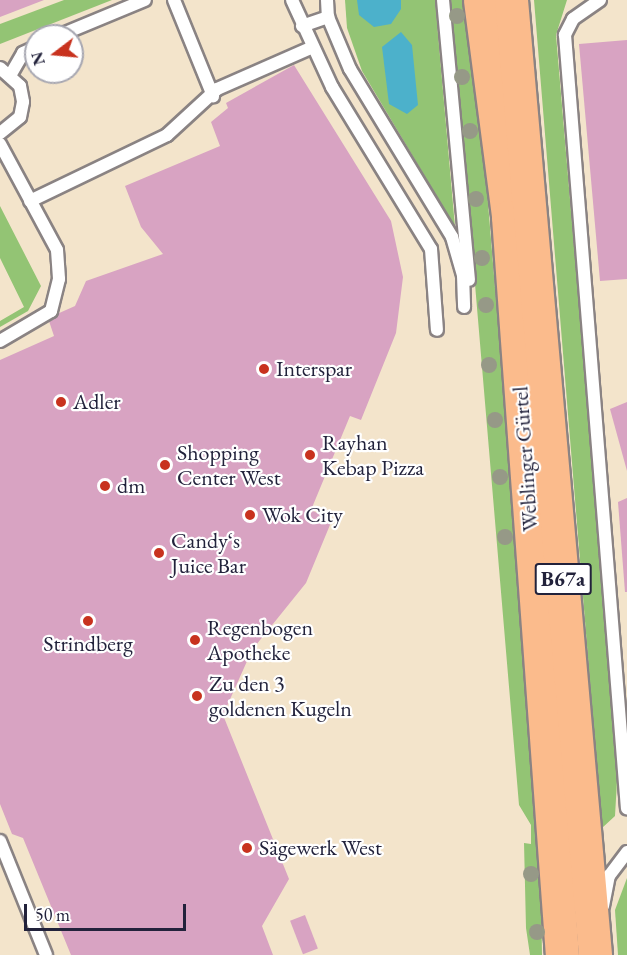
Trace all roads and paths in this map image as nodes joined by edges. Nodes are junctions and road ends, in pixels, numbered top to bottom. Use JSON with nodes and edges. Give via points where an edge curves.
{"nodes":[{"id":1,"x":145,"y":0,"type":"edge"},
{"id":2,"x":174,"y":0,"type":"edge"},
{"id":3,"x":292,"y":0,"type":"edge"},
{"id":4,"x":327,"y":0,"type":"edge"},
{"id":5,"x":443,"y":0,"type":"edge"},
{"id":6,"x":480,"y":0,"type":"edge"},
{"id":7,"x":510,"y":0,"type":"edge"},
{"id":8,"x":600,"y":0,"type":"edge"},
{"id":9,"x":328,"y":17,"type":"junction"},
{"id":10,"x":84,"y":25,"type":"edge"},
{"id":11,"x":302,"y":26,"type":"junction"},
{"id":12,"x":311,"y":48,"type":"junction"},
{"id":13,"x":24,"y":53,"type":"edge"},
{"id":14,"x":5,"y":71,"type":"edge"},
{"id":15,"x":213,"y":96,"type":"junction"},
{"id":16,"x":0,"y":133,"type":"edge"},
{"id":17,"x":0,"y":144,"type":"edge"},
{"id":18,"x":30,"y":201,"type":"junction"},
{"id":19,"x":437,"y":330,"type":"dead end"},
{"id":20,"x":0,"y":341,"type":"edge"},
{"id":21,"x":627,"y":808,"type":"edge"},
{"id":22,"x":0,"y":841,"type":"edge"},
{"id":23,"x":627,"y":852,"type":"edge"},
{"id":24,"x":46,"y":955,"type":"edge"},
{"id":25,"x":562,"y":955,"type":"edge"},
{"id":26,"x":595,"y":955,"type":"edge"}],
"edges":[{"from":1,"to":10,"type":"lane"},
{"from":2,"to":15,"type":"lane"},
{"from":3,"to":11,"type":"lane"},
{"from":4,"to":9,"type":"lane"},
{"from":5,"to":9,"type":"lane","via":[[467,245],[470,289],[464,307],[463,275],[452,237],[380,126]]},
{"from":6,"to":25,"type":"main road","name":"Weblinger Gürtel","number":"B67a","via":[[508,217]]},
{"from":7,"to":26,"type":"main road","name":"Weblinger Gürtel","number":"B67a"},
{"from":8,"to":21,"type":"lane","via":[[573,18],[564,35]]},
{"from":9,"to":11,"type":"lane"},
{"from":11,"to":12,"type":"lane"},
{"from":12,"to":15,"type":"lane"},
{"from":12,"to":19,"type":"lane","via":[[431,249]]},
{"from":13,"to":14,"type":"lane"},
{"from":14,"to":16,"type":"lane","via":[[23,102],[20,117]]},
{"from":15,"to":18,"type":"lane","via":[[167,135]]},
{"from":17,"to":18,"type":"lane"},
{"from":18,"to":20,"type":"lane","via":[[57,250],[59,279],[51,311]]},
{"from":22,"to":24,"type":"lane"},
{"from":23,"to":26,"type":"lane","name":"Weblinger Gürtel","via":[[609,876]]}]}
